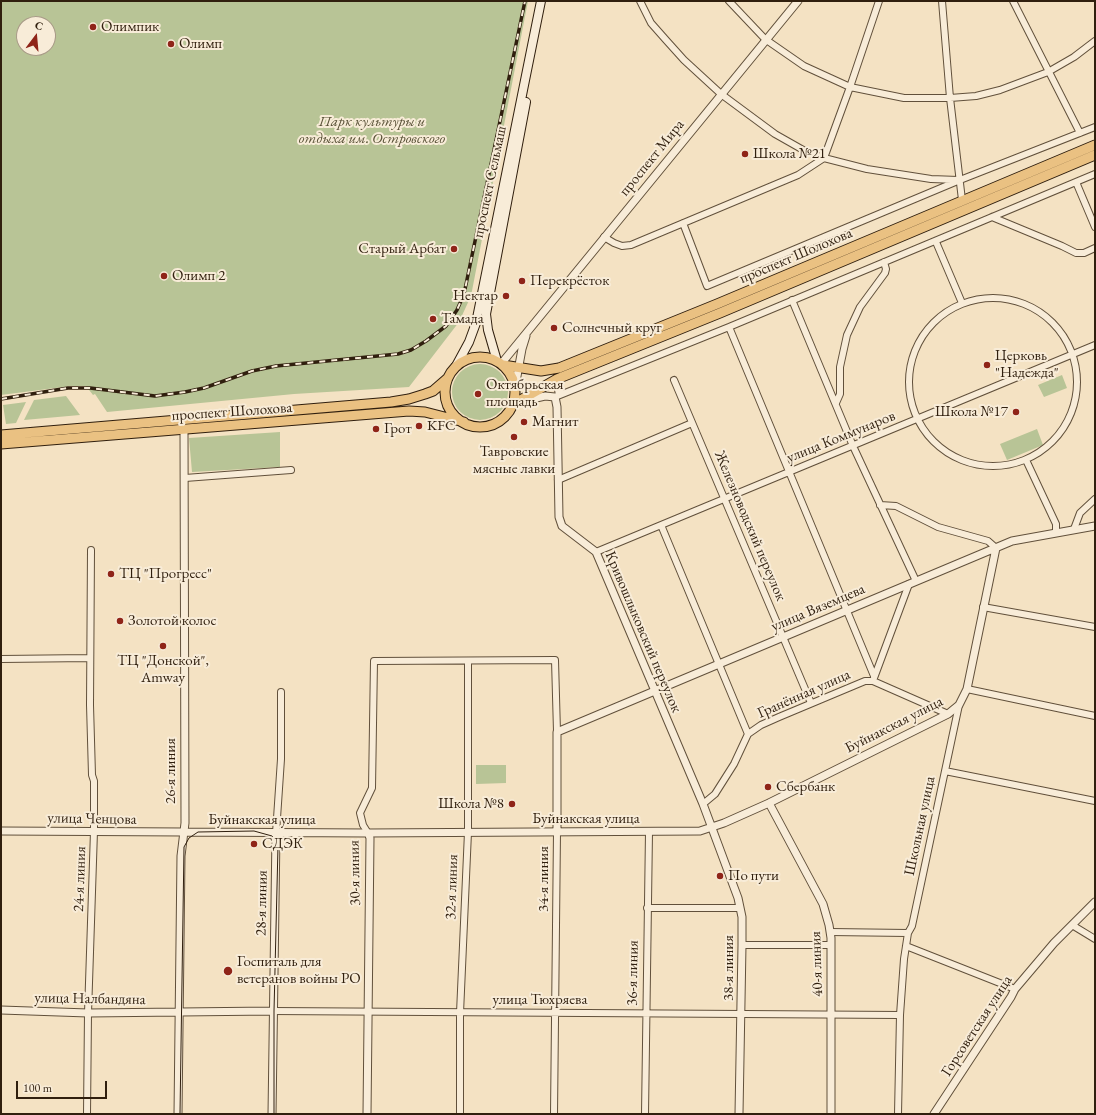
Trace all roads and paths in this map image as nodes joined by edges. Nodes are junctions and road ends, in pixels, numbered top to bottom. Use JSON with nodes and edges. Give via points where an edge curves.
{"nodes":[{"id":1,"x":541,"y":1,"type":"edge"},
{"id":2,"x":547,"y":1,"type":"edge"},
{"id":3,"x":640,"y":1,"type":"edge"},
{"id":4,"x":729,"y":1,"type":"edge"},
{"id":5,"x":798,"y":1,"type":"edge"},
{"id":6,"x":879,"y":1,"type":"edge"},
{"id":7,"x":942,"y":1,"type":"edge"},
{"id":8,"x":1013,"y":1,"type":"edge"},
{"id":9,"x":766,"y":39,"type":"junction"},
{"id":10,"x":1095,"y":41,"type":"edge"},
{"id":11,"x":1048,"y":72,"type":"junction"},
{"id":12,"x":850,"y":87,"type":"junction"},
{"id":13,"x":721,"y":94,"type":"junction"},
{"id":14,"x":950,"y":98,"type":"junction"},
{"id":15,"x":1095,"y":127,"type":"edge"},
{"id":16,"x":1080,"y":133,"type":"junction"},
{"id":17,"x":1095,"y":145,"type":"edge"},
{"id":18,"x":1095,"y":155,"type":"edge"},
{"id":19,"x":824,"y":158,"type":"junction"},
{"id":20,"x":1095,"y":174,"type":"edge"},
{"id":21,"x":960,"y":180,"type":"junction"},
{"id":22,"x":1076,"y":182,"type":"junction"},
{"id":23,"x":962,"y":200,"type":"junction"},
{"id":24,"x":992,"y":217,"type":"junction"},
{"id":25,"x":683,"y":223,"type":"junction"},
{"id":26,"x":1095,"y":227,"type":"edge"},
{"id":27,"x":604,"y":237,"type":"junction"},
{"id":28,"x":936,"y":242,"type":"junction"},
{"id":29,"x":1095,"y":248,"type":"edge"},
{"id":30,"x":884,"y":262,"type":"junction"},
{"id":31,"x":792,"y":300,"type":"junction"},
{"id":32,"x":962,"y":303,"type":"junction"},
{"id":33,"x":730,"y":327,"type":"junction"},
{"id":34,"x":528,"y":332,"type":"junction"},
{"id":35,"x":1095,"y":345,"type":"edge"},
{"id":36,"x":1073,"y":355,"type":"junction"},
{"id":37,"x":500,"y":363,"type":"junction"},
{"id":38,"x":456,"y":366,"type":"junction"},
{"id":39,"x":517,"y":368,"type":"junction"},
{"id":40,"x":448,"y":378,"type":"junction"},
{"id":41,"x":556,"y":379,"type":"junction"},
{"id":42,"x":674,"y":380,"type":"dead end"},
{"id":43,"x":515,"y":387,"type":"junction"},
{"id":44,"x":557,"y":396,"type":"junction"},
{"id":45,"x":516,"y":403,"type":"junction"},
{"id":46,"x":836,"y":403,"type":"junction"},
{"id":47,"x":918,"y":419,"type":"junction"},
{"id":48,"x":464,"y":422,"type":"junction"},
{"id":49,"x":692,"y":422,"type":"junction"},
{"id":50,"x":184,"y":429,"type":"junction"},
{"id":51,"x":1,"y":436,"type":"edge"},
{"id":52,"x":1,"y":444,"type":"edge"},
{"id":53,"x":853,"y":446,"type":"junction"},
{"id":54,"x":1026,"y":460,"type":"junction"},
{"id":55,"x":291,"y":470,"type":"dead end"},
{"id":56,"x":790,"y":472,"type":"junction"},
{"id":57,"x":185,"y":478,"type":"junction"},
{"id":58,"x":558,"y":480,"type":"junction"},
{"id":59,"x":725,"y":499,"type":"junction"},
{"id":60,"x":1095,"y":499,"type":"edge"},
{"id":61,"x":880,"y":505,"type":"junction"},
{"id":62,"x":661,"y":525,"type":"junction"},
{"id":63,"x":1095,"y":526,"type":"edge"},
{"id":64,"x":1074,"y":529,"type":"junction"},
{"id":65,"x":1056,"y":533,"type":"junction"},
{"id":66,"x":996,"y":548,"type":"junction"},
{"id":67,"x":91,"y":550,"type":"dead end"},
{"id":68,"x":596,"y":552,"type":"junction"},
{"id":69,"x":916,"y":581,"type":"junction"},
{"id":70,"x":908,"y":584,"type":"junction"},
{"id":71,"x":983,"y":607,"type":"junction"},
{"id":72,"x":846,"y":611,"type":"junction"},
{"id":73,"x":1095,"y":627,"type":"edge"},
{"id":74,"x":783,"y":637,"type":"junction"},
{"id":75,"x":90,"y":658,"type":"junction"},
{"id":76,"x":1,"y":659,"type":"edge"},
{"id":77,"x":468,"y":661,"type":"junction"},
{"id":78,"x":719,"y":663,"type":"junction"},
{"id":79,"x":873,"y":679,"type":"junction"},
{"id":80,"x":967,"y":690,"type":"junction"},
{"id":81,"x":281,"y":692,"type":"dead end"},
{"id":82,"x":655,"y":692,"type":"junction"},
{"id":83,"x":811,"y":703,"type":"junction"},
{"id":84,"x":959,"y":705,"type":"junction"},
{"id":85,"x":948,"y":714,"type":"junction"},
{"id":86,"x":1095,"y":716,"type":"edge"},
{"id":87,"x":556,"y":732,"type":"junction"},
{"id":88,"x":748,"y":734,"type":"junction"},
{"id":89,"x":945,"y":771,"type":"junction"},
{"id":90,"x":1095,"y":801,"type":"edge"},
{"id":91,"x":769,"y":802,"type":"junction"},
{"id":92,"x":703,"y":804,"type":"junction"},
{"id":93,"x":711,"y":827,"type":"junction"},
{"id":94,"x":1,"y":831,"type":"edge"},
{"id":95,"x":94,"y":832,"type":"junction"},
{"id":96,"x":468,"y":832,"type":"junction"},
{"id":97,"x":557,"y":832,"type":"junction"},
{"id":98,"x":648,"y":832,"type":"junction"},
{"id":99,"x":182,"y":833,"type":"junction"},
{"id":100,"x":276,"y":833,"type":"junction"},
{"id":101,"x":368,"y":833,"type":"junction"},
{"id":102,"x":1095,"y":902,"type":"edge"},
{"id":103,"x":647,"y":908,"type":"junction"},
{"id":104,"x":740,"y":908,"type":"junction"},
{"id":105,"x":1072,"y":925,"type":"junction"},
{"id":106,"x":830,"y":932,"type":"junction"},
{"id":107,"x":908,"y":933,"type":"junction"},
{"id":108,"x":1095,"y":939,"type":"edge"},
{"id":109,"x":831,"y":945,"type":"junction"},
{"id":110,"x":742,"y":946,"type":"junction"},
{"id":111,"x":906,"y":946,"type":"junction"},
{"id":112,"x":1014,"y":988,"type":"junction"},
{"id":113,"x":1,"y":1010,"type":"edge"},
{"id":114,"x":272,"y":1011,"type":"junction"},
{"id":115,"x":368,"y":1011,"type":"junction"},
{"id":116,"x":556,"y":1012,"type":"junction"},
{"id":117,"x":645,"y":1012,"type":"junction"},
{"id":118,"x":88,"y":1013,"type":"junction"},
{"id":119,"x":180,"y":1013,"type":"junction"},
{"id":120,"x":460,"y":1013,"type":"junction"},
{"id":121,"x":742,"y":1014,"type":"junction"},
{"id":122,"x":832,"y":1015,"type":"junction"},
{"id":123,"x":900,"y":1015,"type":"junction"},
{"id":124,"x":87,"y":1114,"type":"edge"},
{"id":125,"x":178,"y":1114,"type":"edge"},
{"id":126,"x":272,"y":1114,"type":"edge"},
{"id":127,"x":367,"y":1114,"type":"edge"},
{"id":128,"x":460,"y":1114,"type":"edge"},
{"id":129,"x":554,"y":1114,"type":"edge"},
{"id":130,"x":646,"y":1114,"type":"edge"},
{"id":131,"x":739,"y":1114,"type":"edge"},
{"id":132,"x":831,"y":1114,"type":"edge"},
{"id":133,"x":898,"y":1114,"type":"edge"},
{"id":134,"x":934,"y":1114,"type":"edge"}],
"edges":[{"from":1,"to":38,"type":"main road","name":"проспект Сельмаш","via":[[476,323],[470,342]]},
{"from":2,"to":37,"type":"main road","name":"проспект Сельмаш","via":[[486,310],[486,321]]},
{"from":3,"to":13,"type":"street","via":[[651,22],[666,40]]},
{"from":4,"to":9,"type":"street"},
{"from":5,"to":9,"type":"street","name":"проспект Мира"},
{"from":6,"to":12,"type":"street"},
{"from":7,"to":14,"type":"street"},
{"from":8,"to":11,"type":"street"},
{"from":9,"to":12,"type":"street","via":[[789,58],[821,76]]},
{"from":9,"to":13,"type":"street","name":"проспект Мира"},
{"from":10,"to":11,"type":"street","via":[[1074,58]]},
{"from":11,"to":14,"type":"street","via":[[1000,90],[976,96]]},
{"from":11,"to":16,"type":"street"},
{"from":12,"to":14,"type":"street","via":[[904,98]]},
{"from":12,"to":19,"type":"street"},
{"from":13,"to":19,"type":"street","via":[[775,134],[805,151]]},
{"from":13,"to":27,"type":"street","name":"проспект Мира"},
{"from":14,"to":21,"type":"street"},
{"from":15,"to":16,"type":"street"},
{"from":16,"to":21,"type":"street"},
{"from":17,"to":23,"type":"main road","name":"проспект Шолохова"},
{"from":18,"to":41,"type":"main road","name":"проспект Шолохова"},
{"from":19,"to":21,"type":"street","via":[[897,174]]},
{"from":19,"to":25,"type":"street","via":[[798,174]]},
{"from":20,"to":22,"type":"street"},
{"from":21,"to":23,"type":"street"},
{"from":21,"to":25,"type":"street","via":[[707,286]]},
{"from":22,"to":24,"type":"street"},
{"from":22,"to":26,"type":"street"},
{"from":23,"to":39,"type":"main road","name":"проспект Шолохова","via":[[559,368],[541,372]]},
{"from":24,"to":28,"type":"street"},
{"from":24,"to":29,"type":"street","via":[[1076,253],[1084,253]]},
{"from":25,"to":27,"type":"street","via":[[631,245],[614,244]]},
{"from":27,"to":34,"type":"street","name":"проспект Мира"},
{"from":28,"to":30,"type":"street"},
{"from":28,"to":32,"type":"street"},
{"from":30,"to":31,"type":"street"},
{"from":30,"to":46,"type":"street","via":[[885,273],[860,307],[847,336],[840,367],[840,394]]},
{"from":31,"to":33,"type":"street"},
{"from":31,"to":46,"type":"street"},
{"from":32,"to":36,"type":"street","via":[[994,297],[1028,305],[1057,326]]},
{"from":32,"to":47,"type":"street","via":[[939,317],[927,330],[912,358],[909,387]]},
{"from":33,"to":44,"type":"street"},
{"from":33,"to":56,"type":"street"},
{"from":34,"to":37,"type":"street","name":"проспект Мира"},
{"from":34,"to":39,"type":"street","name":"проспект Мира"},
{"from":35,"to":36,"type":"street","name":"улица Коммунаров"},
{"from":36,"to":47,"type":"street","name":"улица Коммунаров"},
{"from":36,"to":54,"type":"street","via":[[1078,389],[1074,407],[1065,426],[1053,442]]},
{"from":37,"to":38,"type":"main road","via":[[485,357],[477,357]]},
{"from":37,"to":39,"type":"main road","name":"проспект Шолохова"},
{"from":37,"to":43,"type":"main road","via":[[509,372]]},
{"from":38,"to":40,"type":"main road"},
{"from":39,"to":43,"type":"street","name":"проспект Мира"},
{"from":40,"to":48,"type":"main road","via":[[445,387],[447,402],[452,413]]},
{"from":40,"to":51,"type":"main road","name":"проспект Шолохова","via":[[433,391],[391,402]]},
{"from":41,"to":44,"type":"street"},
{"from":41,"to":45,"type":"main road","name":"проспект Шолохова"},
{"from":42,"to":49,"type":"street","name":"Железноводский переулок"},
{"from":43,"to":45,"type":"main road"},
{"from":44,"to":45,"type":"street","via":[[545,396]]},
{"from":44,"to":58,"type":"street","name":"Кривошлыковский переулок"},
{"from":45,"to":48,"type":"main road","via":[[502,419],[490,425],[474,426]]},
{"from":46,"to":53,"type":"street"},
{"from":47,"to":53,"type":"street","name":"улица Коммунаров"},
{"from":47,"to":54,"type":"street","via":[[937,444],[965,461],[999,466]]},
{"from":48,"to":50,"type":"main road","name":"проспект Шолохова","via":[[425,412],[409,411]]},
{"from":49,"to":58,"type":"street"},
{"from":49,"to":59,"type":"street","name":"Железноводский переулок"},
{"from":50,"to":52,"type":"main road","name":"проспект Шолохова"},
{"from":50,"to":57,"type":"street","name":"26-я линия"},
{"from":53,"to":56,"type":"street","name":"улица Коммунаров"},
{"from":53,"to":61,"type":"street"},
{"from":54,"to":65,"type":"street","via":[[1056,524]]},
{"from":55,"to":57,"type":"street"},
{"from":56,"to":59,"type":"street","name":"улица Коммунаров"},
{"from":56,"to":72,"type":"street"},
{"from":57,"to":99,"type":"street","name":"26-я линия"},
{"from":58,"to":68,"type":"street","name":"Кривошлыковский переулок","via":[[559,516],[562,526]]},
{"from":59,"to":62,"type":"street","name":"улица Коммунаров"},
{"from":59,"to":74,"type":"street","name":"Железноводский переулок"},
{"from":60,"to":64,"type":"street","via":[[1080,513]]},
{"from":61,"to":66,"type":"street","via":[[896,506],[938,527],[988,541]]},
{"from":61,"to":69,"type":"street"},
{"from":62,"to":68,"type":"street","name":"улица Коммунаров"},
{"from":62,"to":78,"type":"street"},
{"from":63,"to":64,"type":"street","name":"улица Вяземцева"},
{"from":64,"to":65,"type":"street","name":"улица Вяземцева"},
{"from":65,"to":66,"type":"street","name":"улица Вяземцева","via":[[1012,541]]},
{"from":66,"to":69,"type":"street","name":"улица Вяземцева"},
{"from":66,"to":71,"type":"street","name":"Школьная улица"},
{"from":67,"to":75,"type":"street","name":"24-я линия"},
{"from":68,"to":82,"type":"street","name":"Кривошлыковский переулок"},
{"from":69,"to":70,"type":"street","name":"улица Вяземцева"},
{"from":70,"to":72,"type":"street","name":"улица Вяземцева"},
{"from":70,"to":79,"type":"street"},
{"from":71,"to":73,"type":"street"},
{"from":71,"to":80,"type":"street","name":"Школьная улица"},
{"from":72,"to":74,"type":"street","name":"улица Вяземцева"},
{"from":72,"to":79,"type":"street"},
{"from":74,"to":78,"type":"street","name":"улица Вяземцева"},
{"from":74,"to":83,"type":"street","name":"Железноводский переулок"},
{"from":75,"to":76,"type":"street"},
{"from":75,"to":95,"type":"street","name":"24-я линия"},
{"from":77,"to":87,"type":"street","name":"34-я линия","via":[[555,660]]},
{"from":77,"to":96,"type":"street","name":"32-я линия"},
{"from":77,"to":101,"type":"street","name":"30-я линия","via":[[374,661],[372,788],[360,813]]},
{"from":78,"to":82,"type":"street","name":"улица Вяземцева"},
{"from":78,"to":88,"type":"street"},
{"from":79,"to":83,"type":"street","name":"Гранённая улица"},
{"from":79,"to":85,"type":"street","name":"Гранённая улица"},
{"from":80,"to":84,"type":"street","name":"Школьная улица"},
{"from":80,"to":86,"type":"street"},
{"from":81,"to":100,"type":"street","name":"28-я линия","via":[[281,759]]},
{"from":82,"to":87,"type":"street","name":"улица Вяземцева"},
{"from":82,"to":92,"type":"street","name":"Кривошлыковский переулок"},
{"from":83,"to":88,"type":"street","name":"Гранённая улица","via":[[761,725]]},
{"from":84,"to":85,"type":"street","name":"Буйнакская улица"},
{"from":84,"to":89,"type":"street","name":"Школьная улица"},
{"from":85,"to":91,"type":"street","name":"Буйнакская улица"},
{"from":87,"to":97,"type":"street","name":"34-я линия"},
{"from":88,"to":92,"type":"street","name":"Гранённая улица","via":[[715,794]]},
{"from":89,"to":90,"type":"street"},
{"from":89,"to":107,"type":"street","name":"Школьная улица","via":[[912,926]]},
{"from":91,"to":93,"type":"street","name":"Буйнакская улица"},
{"from":91,"to":106,"type":"street","name":"40-я линия","via":[[822,904]]},
{"from":92,"to":93,"type":"street","name":"Кривошлыковский переулок"},
{"from":93,"to":98,"type":"street","name":"Буйнакская улица","via":[[700,831]]},
{"from":93,"to":104,"type":"street","name":"38-я линия"},
{"from":94,"to":95,"type":"street","name":"улица Ченцова"},
{"from":95,"to":99,"type":"street","name":"улица Ченцова"},
{"from":95,"to":118,"type":"street","name":"24-я линия"},
{"from":96,"to":97,"type":"street","name":"Буйнакская улица"},
{"from":96,"to":101,"type":"street","name":"Буйнакская улица"},
{"from":96,"to":120,"type":"street","name":"32-я линия"},
{"from":97,"to":98,"type":"street","name":"Буйнакская улица"},
{"from":97,"to":116,"type":"street","name":"34-я линия"},
{"from":98,"to":103,"type":"street","name":"36-я линия"},
{"from":99,"to":100,"type":"street","name":"Буйнакская улица"},
{"from":99,"to":119,"type":"street","name":"26-я линия"},
{"from":100,"to":101,"type":"street","name":"Буйнакская улица"},
{"from":100,"to":114,"type":"street","name":"28-я линия"},
{"from":101,"to":115,"type":"street","name":"30-я линия"},
{"from":102,"to":105,"type":"street","name":"Горсоветская улица"},
{"from":103,"to":104,"type":"street"},
{"from":103,"to":117,"type":"street","name":"36-я линия"},
{"from":104,"to":110,"type":"street","name":"38-я линия"},
{"from":105,"to":108,"type":"street"},
{"from":105,"to":112,"type":"street","name":"Горсоветская улица"},
{"from":106,"to":107,"type":"street"},
{"from":106,"to":109,"type":"street","name":"40-я линия"},
{"from":107,"to":111,"type":"street","name":"Школьная улица"},
{"from":109,"to":110,"type":"street"},
{"from":109,"to":122,"type":"street","name":"40-я линия"},
{"from":110,"to":121,"type":"street","name":"38-я линия"},
{"from":111,"to":112,"type":"street"},
{"from":111,"to":123,"type":"street","name":"Школьная улица"},
{"from":112,"to":134,"type":"street","name":"Горсоветская улица","via":[[1011,998]]},
{"from":113,"to":118,"type":"street","name":"улица Налбандяна"},
{"from":114,"to":115,"type":"street","name":"улица Тюхряева"},
{"from":114,"to":119,"type":"street","name":"улица Тюхряева"},
{"from":114,"to":126,"type":"street","name":"28-я линия"},
{"from":115,"to":120,"type":"street","name":"улица Тюхряева"},
{"from":115,"to":127,"type":"street","name":"30-я линия"},
{"from":116,"to":117,"type":"street","name":"улица Тюхряева"},
{"from":116,"to":120,"type":"street","name":"улица Тюхряева"},
{"from":116,"to":129,"type":"street","name":"34-я линия"},
{"from":117,"to":121,"type":"street","name":"улица Тюхряева"},
{"from":117,"to":130,"type":"street","name":"36-я линия"},
{"from":118,"to":119,"type":"street","name":"улица Налбандяна"},
{"from":118,"to":124,"type":"street","name":"24-я линия"},
{"from":119,"to":125,"type":"street","name":"26-я линия"},
{"from":120,"to":128,"type":"street","name":"32-я линия"},
{"from":121,"to":122,"type":"street","name":"улица Тюхряева"},
{"from":121,"to":131,"type":"street","name":"38-я линия"},
{"from":122,"to":123,"type":"street","name":"улица Тюхряева"},
{"from":122,"to":132,"type":"street","name":"40-я линия"},
{"from":123,"to":133,"type":"street","name":"Школьная улица"}]}
